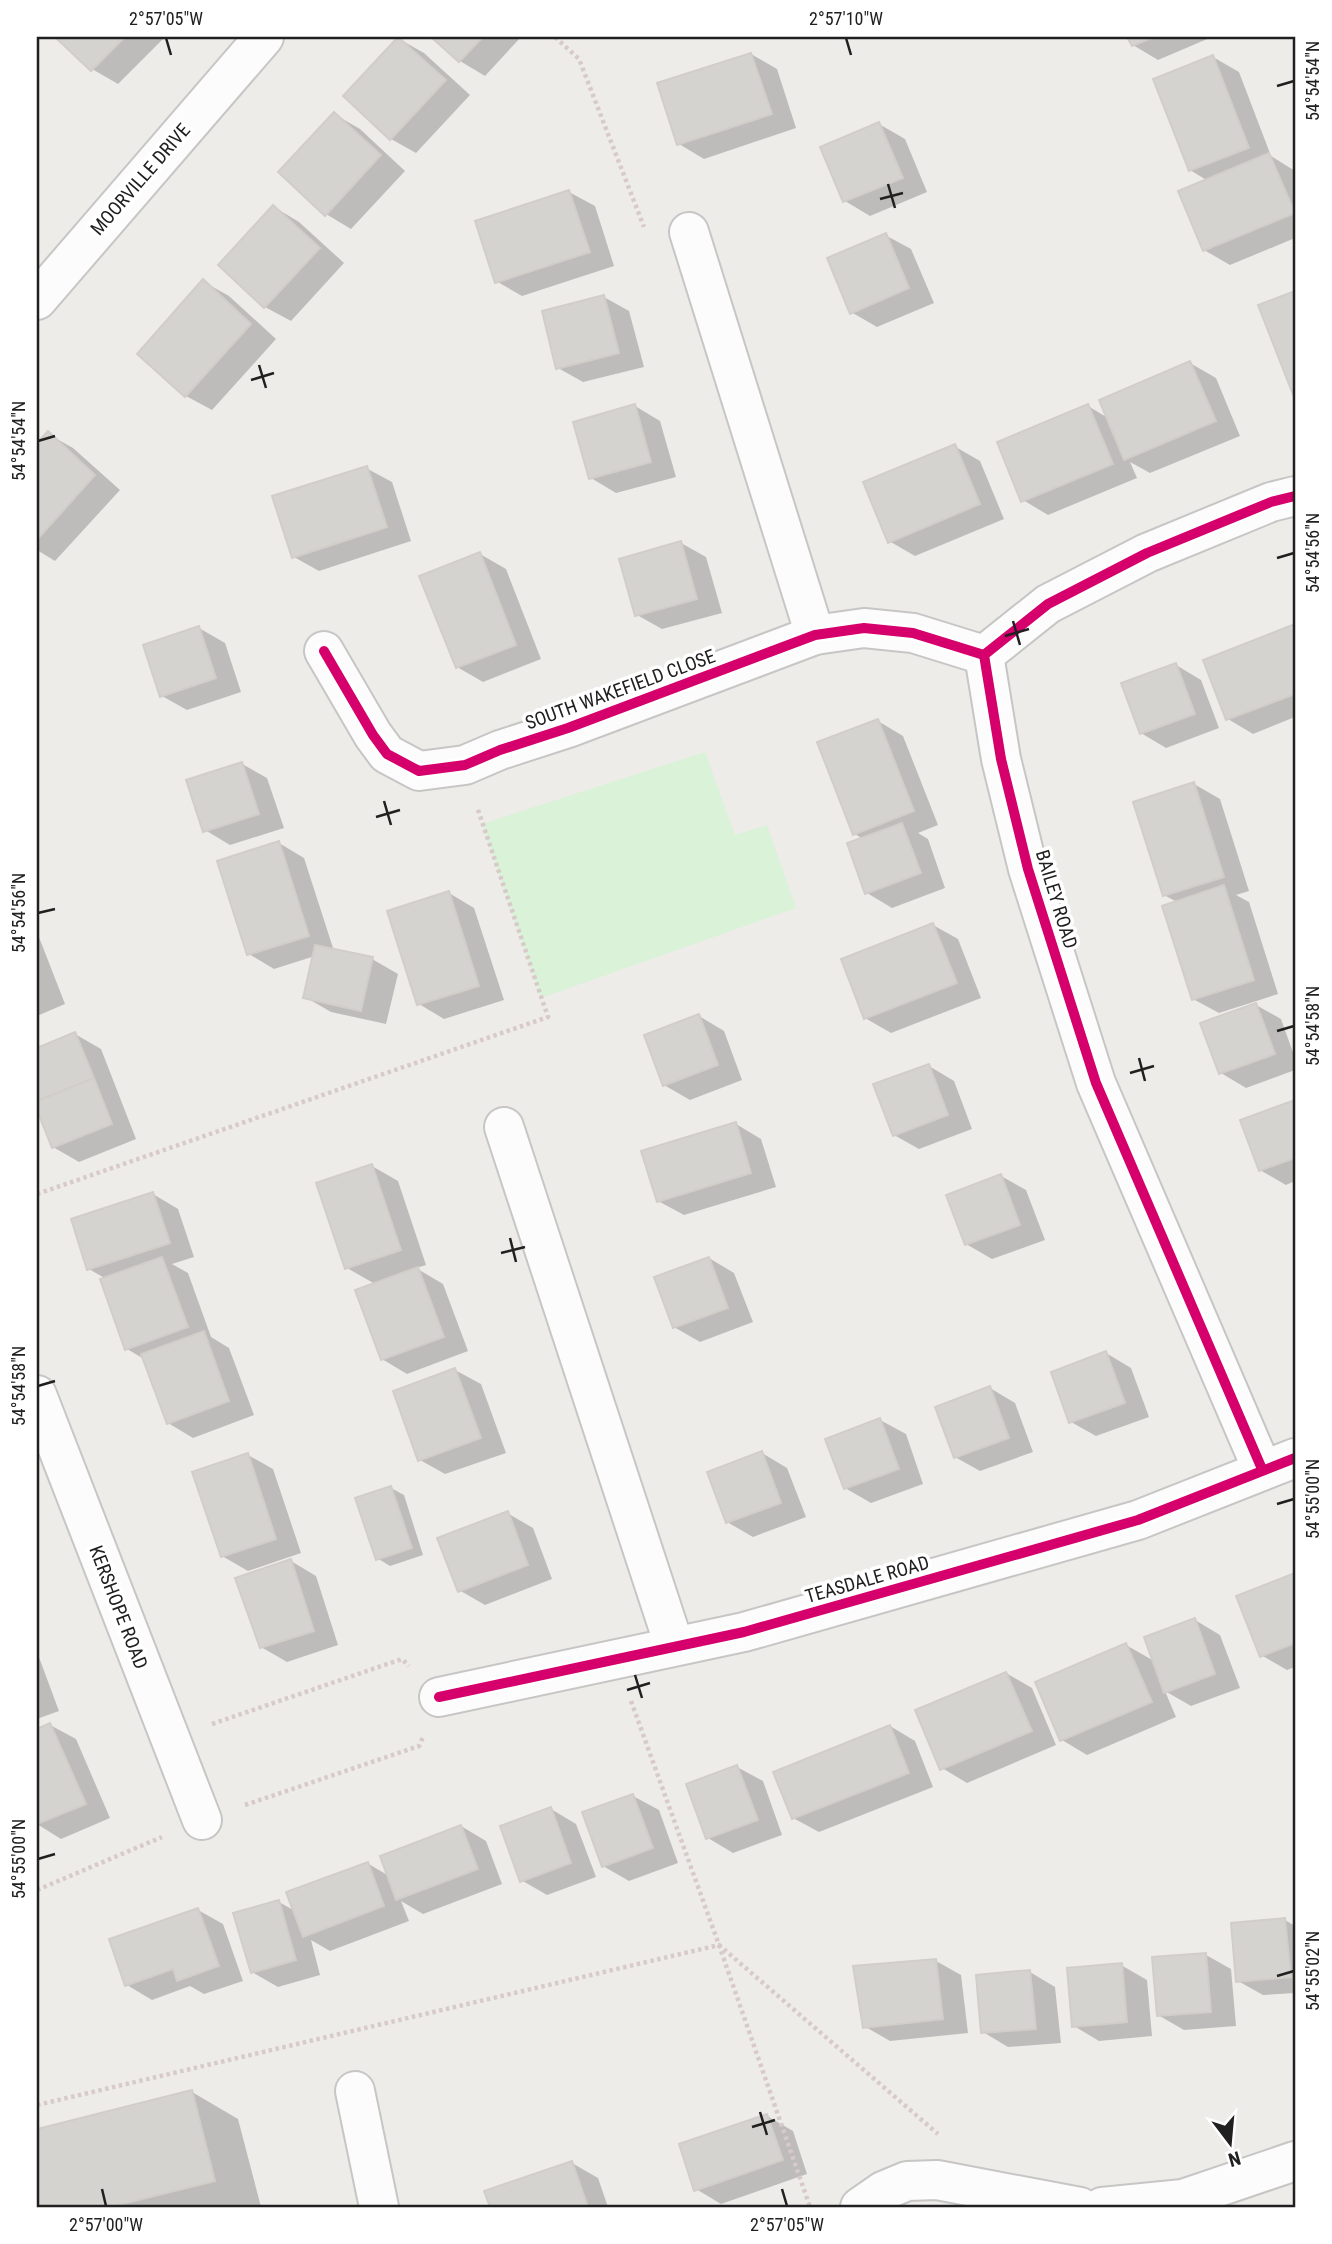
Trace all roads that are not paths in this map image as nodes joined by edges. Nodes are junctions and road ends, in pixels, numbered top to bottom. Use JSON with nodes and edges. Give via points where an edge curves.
{"nodes":[{"id":1,"x":244,"y":44,"type":"edge"},
{"id":2,"x":689,"y":232,"type":"road end"},
{"id":3,"x":37,"y":300,"type":"edge"},
{"id":4,"x":1295,"y":496,"type":"edge"},
{"id":5,"x":815,"y":635,"type":"junction"},
{"id":6,"x":324,"y":651,"type":"dead end"},
{"id":7,"x":984,"y":655,"type":"junction"},
{"id":8,"x":504,"y":1127,"type":"dead end"},
{"id":9,"x":37,"y":1395,"type":"edge"},
{"id":10,"x":1279,"y":1463,"type":"edge"},
{"id":11,"x":674,"y":1645,"type":"junction"},
{"id":12,"x":439,"y":1697,"type":"road end"},
{"id":13,"x":202,"y":1820,"type":"road end"},
{"id":14,"x":355,"y":2091,"type":"dead end"},
{"id":15,"x":1295,"y":2161,"type":"edge"},
{"id":16,"x":379,"y":2207,"type":"edge"},
{"id":17,"x":860,"y":2207,"type":"edge"},
{"id":18,"x":1080,"y":2207,"type":"edge"},
{"id":19,"x":1102,"y":2207,"type":"edge"}],
"edges":[{"from":1,"to":3,"type":"street","name":"MOORVILLE DRIVE"},
{"from":2,"to":5,"type":"street"},
{"from":4,"to":7,"type":"street","via":[[1147,553],[1048,604]]},
{"from":5,"to":6,"type":"street","name":"SOUTH WAKEFIELD CLOSE","via":[[465,765],[419,771],[387,754]]},
{"from":5,"to":7,"type":"street","name":"SOUTH WAKEFIELD CLOSE","via":[[864,628],[913,633]]},
{"from":7,"to":10,"type":"street","name":"BAILEY ROAD","via":[[1001,760],[1028,869],[1096,1083]]},
{"from":8,"to":11,"type":"street"},
{"from":9,"to":13,"type":"street","name":"KERSHOPE ROAD"},
{"from":10,"to":11,"type":"street","name":"TEASDALE ROAD","via":[[1138,1520],[744,1632]]},
{"from":11,"to":12,"type":"street","name":"TEASDALE ROAD"},
{"from":14,"to":16,"type":"street"},
{"from":15,"to":19,"type":"street","via":[[1183,2199]]},
{"from":17,"to":18,"type":"street","via":[[907,2181],[937,2180]]}]}
